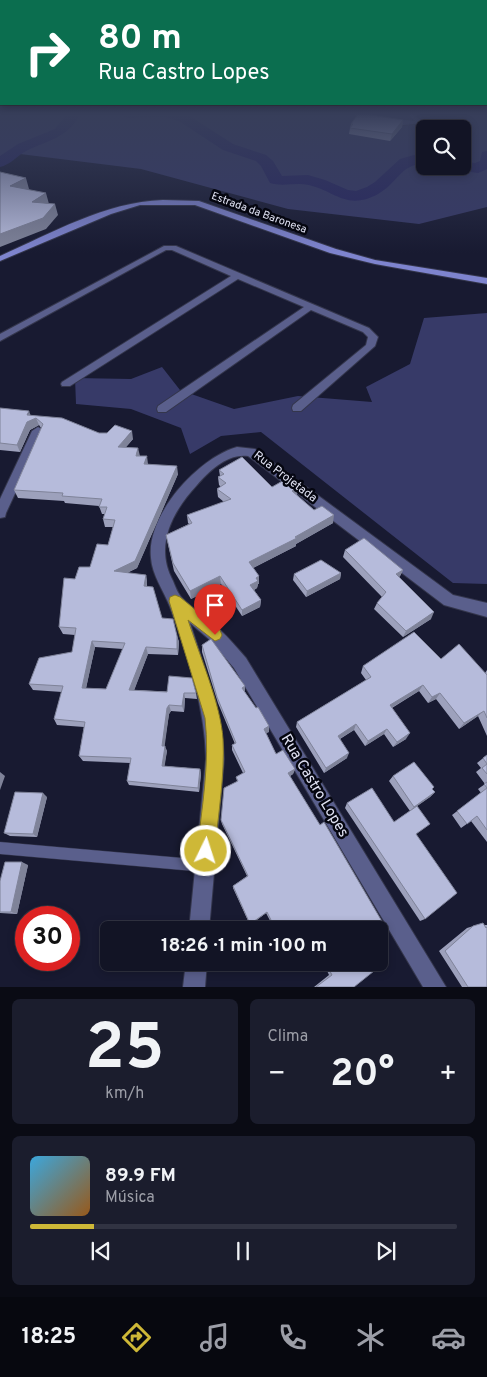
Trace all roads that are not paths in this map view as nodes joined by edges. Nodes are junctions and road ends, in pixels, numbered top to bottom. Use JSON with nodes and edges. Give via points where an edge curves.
{"nodes":[{"id":1,"x":0,"y":259,"type":"edge"},
{"id":2,"x":238,"y":276,"type":"junction"},
{"id":3,"x":487,"y":281,"type":"edge"},
{"id":4,"x":311,"y":306,"type":"junction"},
{"id":5,"x":0,"y":338,"type":"edge"},
{"id":6,"x":66,"y":384,"type":"dead end"},
{"id":7,"x":296,"y":408,"type":"dead end"},
{"id":8,"x":162,"y":409,"type":"dead end"},
{"id":9,"x":38,"y":430,"type":"edge"},
{"id":10,"x":0,"y":513,"type":"edge"},
{"id":11,"x":175,"y":601,"type":"junction"},
{"id":12,"x":487,"y":610,"type":"edge"},
{"id":13,"x":0,"y":848,"type":"edge"},
{"id":14,"x":205,"y":866,"type":"junction"},
{"id":15,"x":200,"y":921,"type":"edge"},
{"id":16,"x":196,"y":971,"type":"edge"},
{"id":17,"x":194,"y":987,"type":"edge"},
{"id":18,"x":435,"y":987,"type":"edge"}],
"edges":[{"from":1,"to":3,"type":"main road","name":"Estrada da Baronesa","via":[[124,206],[181,201],[212,207],[309,243],[375,262]]},
{"from":2,"to":4,"type":"street"},
{"from":2,"to":5,"type":"street","via":[[173,248],[164,248]]},
{"from":2,"to":6,"type":"street"},
{"from":4,"to":7,"type":"street","via":[[366,330],[372,336],[370,346]]},
{"from":4,"to":8,"type":"street"},
{"from":9,"to":10,"type":"street"},
{"from":11,"to":12,"type":"street","name":"Rua Projetada","via":[[158,561],[159,540],[165,523],[187,485],[232,452],[245,450],[448,600]]},
{"from":11,"to":14,"type":"street","name":"Rua Projetada","via":[[212,718],[215,738]]},
{"from":11,"to":18,"type":"street","name":"Rua Castro Lopes","via":[[215,635],[240,663]]},
{"from":13,"to":14,"type":"lane"},
{"from":14,"to":15,"type":"street","name":"Rua Projetada"},
{"from":16,"to":17,"type":"street"}]}
